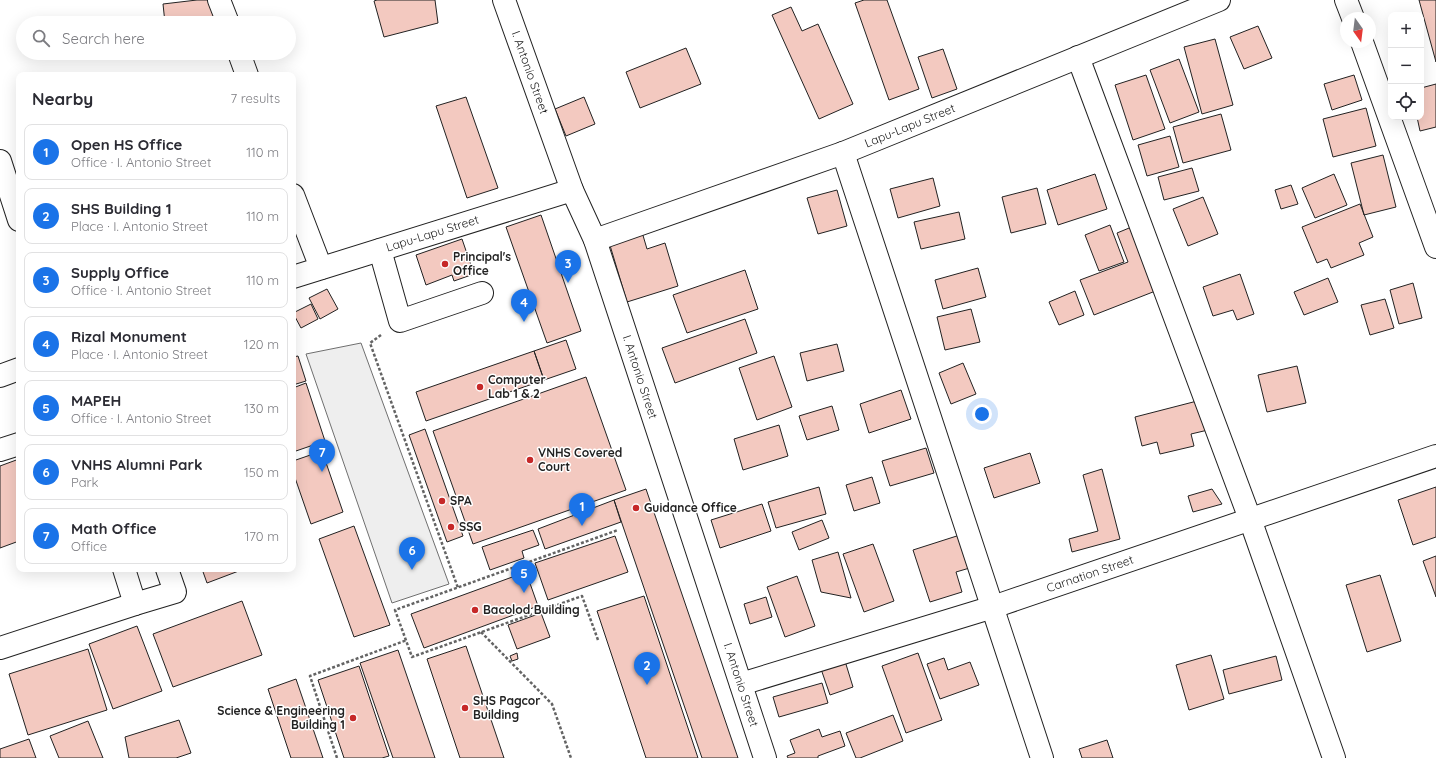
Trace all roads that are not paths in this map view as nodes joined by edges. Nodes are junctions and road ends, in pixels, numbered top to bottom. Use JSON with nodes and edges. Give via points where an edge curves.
{"nodes":[{"id":1,"x":219,"y":0,"type":"edge"},
{"id":2,"x":504,"y":0,"type":"edge"},
{"id":3,"x":1219,"y":0,"type":"edge"},
{"id":4,"x":1346,"y":0,"type":"edge"},
{"id":5,"x":1351,"y":12,"type":"edge"},
{"id":6,"x":225,"y":16,"type":"edge"},
{"id":7,"x":1364,"y":48,"type":"edge"},
{"id":8,"x":1078,"y":57,"type":"junction"},
{"id":9,"x":242,"y":60,"type":"edge"},
{"id":10,"x":246,"y":72,"type":"edge"},
{"id":11,"x":843,"y":153,"type":"junction"},
{"id":12,"x":0,"y":161,"type":"edge"},
{"id":13,"x":572,"y":190,"type":"junction"},
{"id":14,"x":296,"y":203,"type":"edge"},
{"id":15,"x":11,"y":207,"type":"edge"},
{"id":16,"x":595,"y":240,"type":"junction"},
{"id":17,"x":1436,"y":247,"type":"edge"},
{"id":18,"x":380,"y":250,"type":"junction"},
{"id":19,"x":321,"y":268,"type":"junction"},
{"id":20,"x":296,"y":276,"type":"edge"},
{"id":21,"x":482,"y":293,"type":"dead end"},
{"id":22,"x":16,"y":370,"type":"edge"},
{"id":23,"x":0,"y":376,"type":"edge"},
{"id":24,"x":16,"y":445,"type":"edge"},
{"id":25,"x":0,"y":450,"type":"edge"},
{"id":26,"x":1436,"y":456,"type":"edge"},
{"id":27,"x":1250,"y":519,"type":"junction"},
{"id":28,"x":125,"y":572,"type":"edge"},
{"id":29,"x":168,"y":572,"type":"edge"},
{"id":30,"x":135,"y":604,"type":"junction"},
{"id":31,"x":993,"y":607,"type":"junction"},
{"id":32,"x":0,"y":648,"type":"edge"},
{"id":33,"x":741,"y":684,"type":"junction"},
{"id":34,"x":765,"y":758,"type":"edge"},
{"id":35,"x":1042,"y":758,"type":"edge"},
{"id":36,"x":1334,"y":758,"type":"edge"}],
"edges":[{"from":1,"to":6,"type":"street"},
{"from":2,"to":13,"type":"street","name":"I. Antonio Street"},
{"from":3,"to":8,"type":"street","name":"Lapu-Lapu Street"},
{"from":4,"to":5,"type":"street"},
{"from":7,"to":17,"type":"street"},
{"from":8,"to":11,"type":"street","name":"Lapu-Lapu Street"},
{"from":8,"to":27,"type":"street"},
{"from":9,"to":10,"type":"street"},
{"from":11,"to":16,"type":"street","name":"Lapu-Lapu Street"},
{"from":11,"to":31,"type":"street"},
{"from":12,"to":15,"type":"street"},
{"from":13,"to":16,"type":"street","name":"I. Antonio Street"},
{"from":13,"to":18,"type":"street","name":"Lapu-Lapu Street"},
{"from":14,"to":19,"type":"street"},
{"from":16,"to":33,"type":"street","name":"I. Antonio Street"},
{"from":18,"to":19,"type":"street","name":"Lapu-Lapu Street"},
{"from":18,"to":21,"type":"street","via":[[400,322]]},
{"from":19,"to":20,"type":"street","name":"Lapu-Lapu Street"},
{"from":22,"to":23,"type":"street"},
{"from":24,"to":25,"type":"street"},
{"from":26,"to":27,"type":"street","name":"Carnation Street"},
{"from":27,"to":31,"type":"street","name":"Carnation Street"},
{"from":27,"to":36,"type":"street"},
{"from":28,"to":30,"type":"street"},
{"from":29,"to":30,"type":"street","via":[[175,592]]},
{"from":30,"to":32,"type":"street"},
{"from":31,"to":33,"type":"street","name":"Carnation Street"},
{"from":31,"to":35,"type":"street"},
{"from":33,"to":34,"type":"street","name":"I. Antonio Street"}]}
